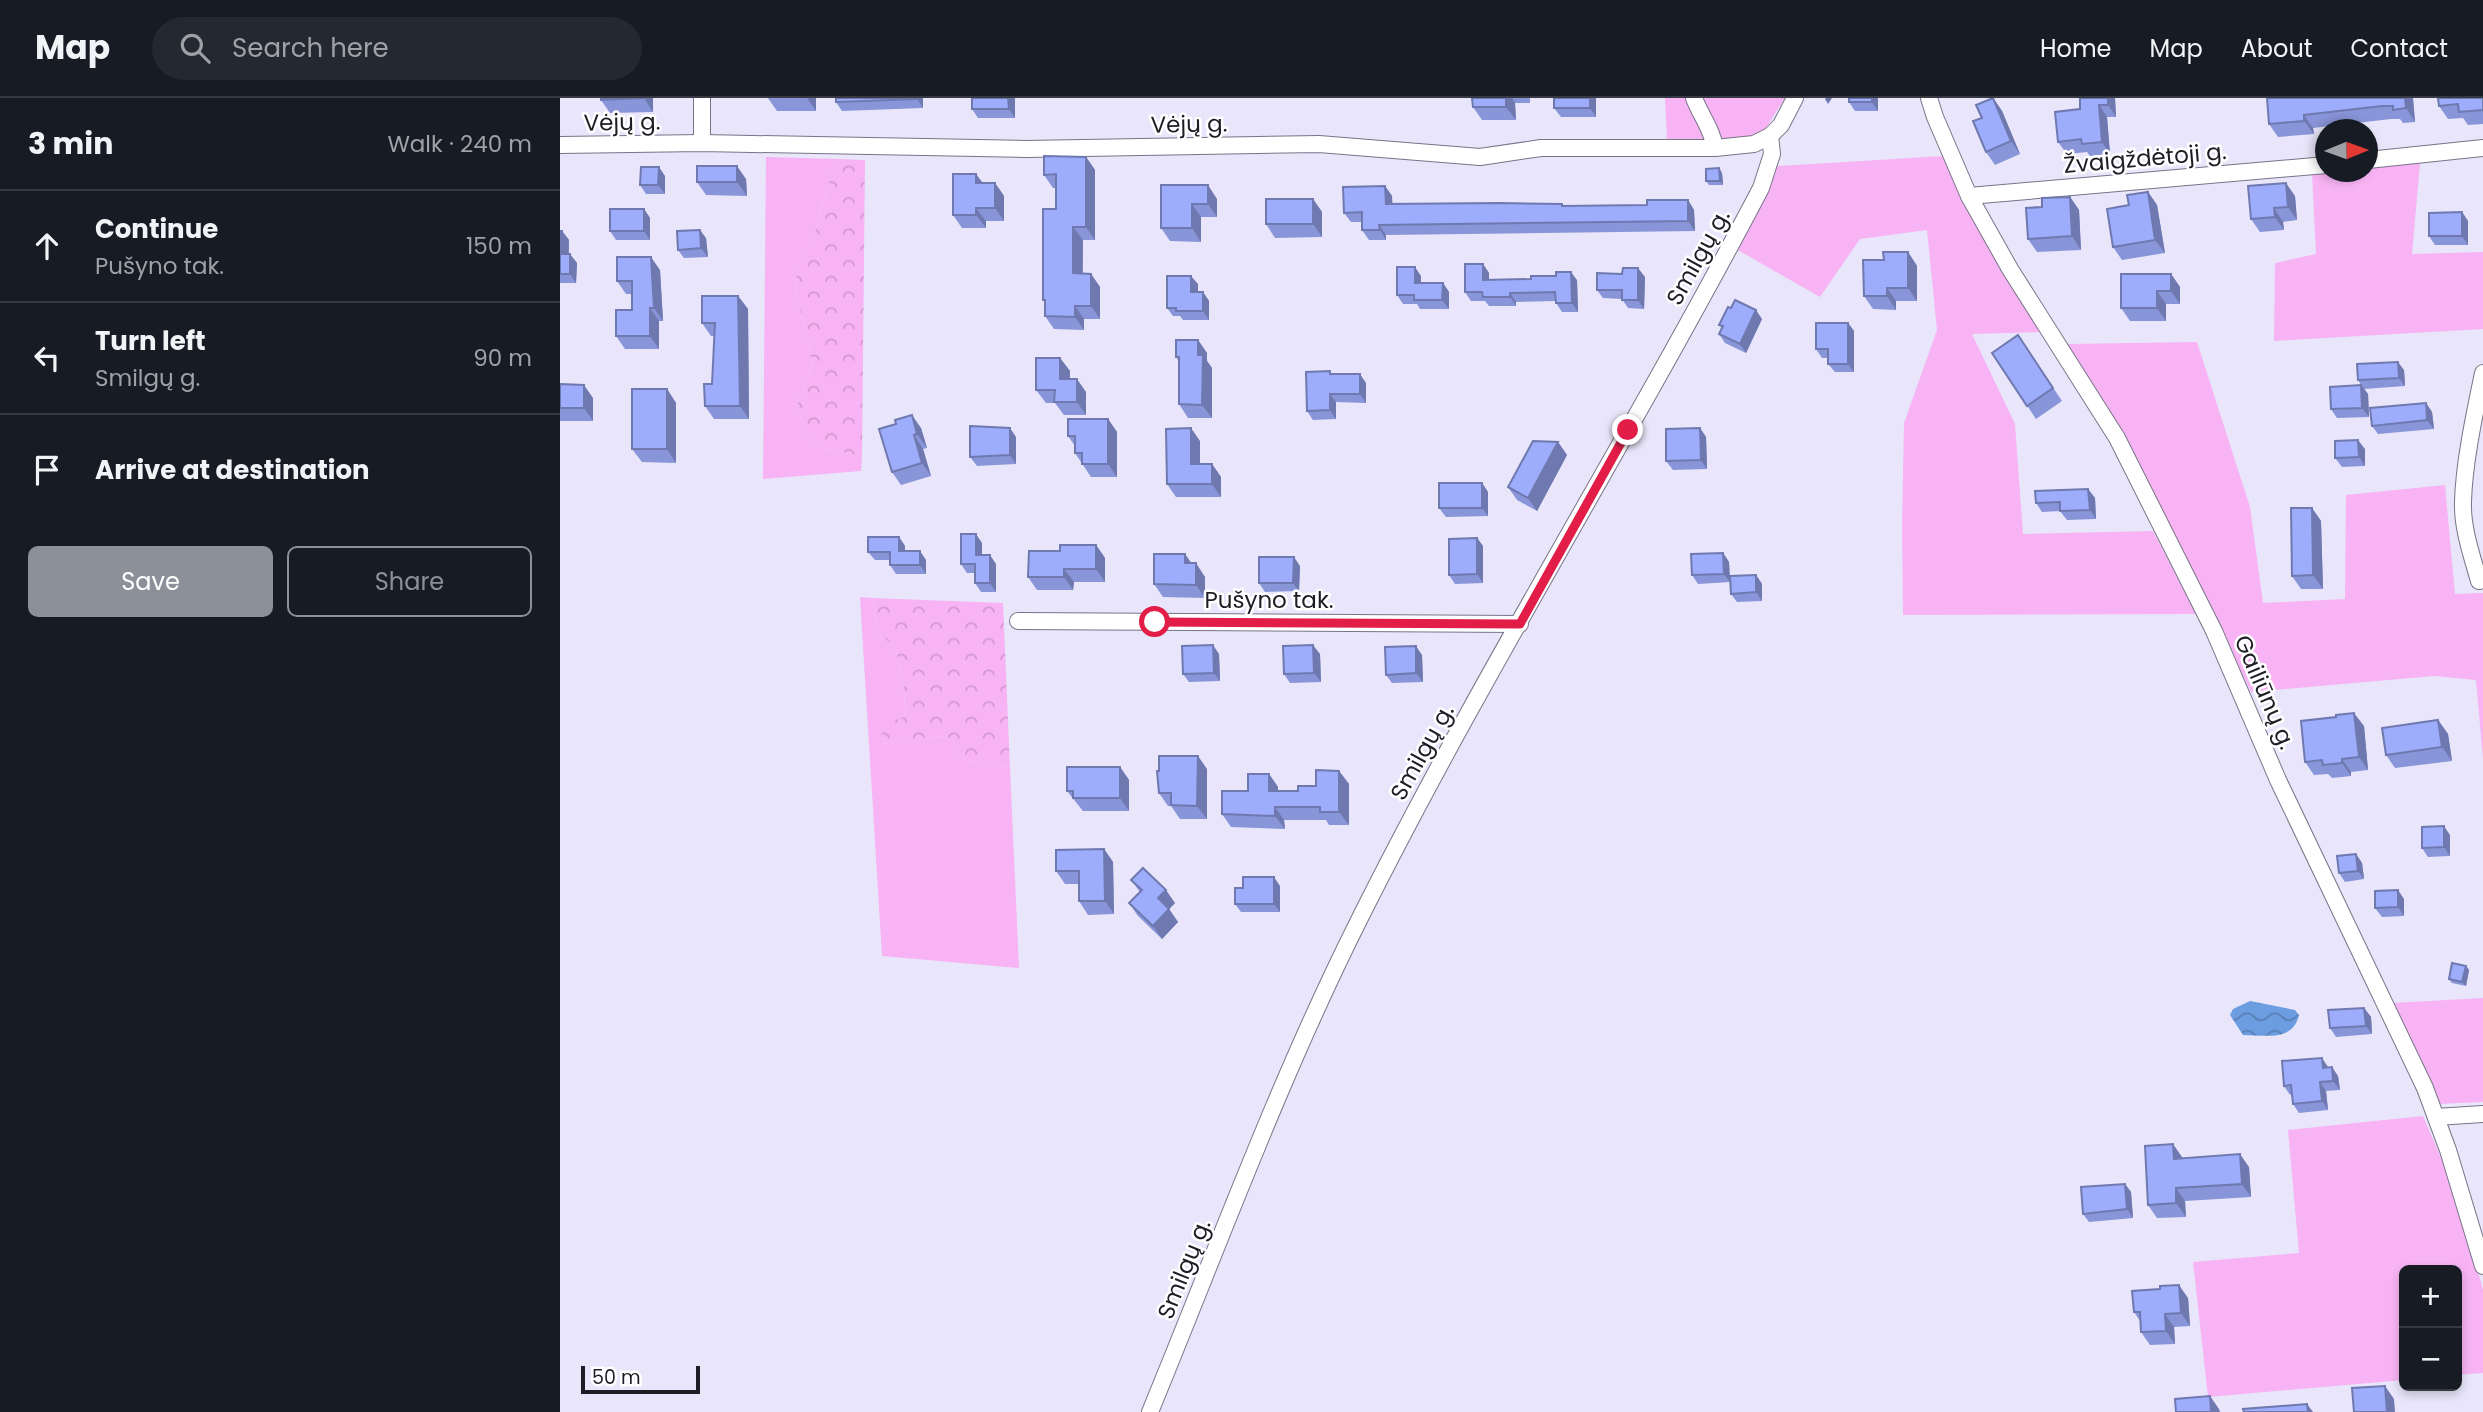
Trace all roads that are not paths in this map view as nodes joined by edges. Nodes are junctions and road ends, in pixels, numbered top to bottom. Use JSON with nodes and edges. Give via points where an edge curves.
{"nodes":[{"id":1,"x":702,"y":98,"type":"edge"},
{"id":2,"x":1694,"y":98,"type":"edge"},
{"id":3,"x":1795,"y":98,"type":"edge"},
{"id":4,"x":1929,"y":98,"type":"edge"},
{"id":5,"x":1770,"y":136,"type":"junction"},
{"id":6,"x":702,"y":143,"type":"junction"},
{"id":7,"x":560,"y":145,"type":"edge"},
{"id":8,"x":1714,"y":148,"type":"junction"},
{"id":9,"x":2483,"y":148,"type":"edge"},
{"id":10,"x":2378,"y":159,"type":"edge"},
{"id":11,"x":2315,"y":166,"type":"edge"},
{"id":12,"x":1969,"y":196,"type":"junction"},
{"id":13,"x":2483,"y":373,"type":"edge"},
{"id":14,"x":2479,"y":581,"type":"dead end"},
{"id":15,"x":1018,"y":621,"type":"dead end"},
{"id":16,"x":1520,"y":624,"type":"junction"},
{"id":17,"x":2483,"y":1114,"type":"edge"},
{"id":18,"x":2436,"y":1117,"type":"junction"},
{"id":19,"x":2483,"y":1266,"type":"edge"},
{"id":20,"x":1150,"y":1412,"type":"edge"}],
"edges":[{"from":1,"to":6,"type":"street"},
{"from":2,"to":8,"type":"street","via":[[1713,132]]},
{"from":3,"to":5,"type":"street"},
{"from":4,"to":12,"type":"street","name":"Gailiūnų g."},
{"from":5,"to":8,"type":"street","name":"Vėjų g.","via":[[1754,144]]},
{"from":5,"to":16,"type":"street","name":"Smilgų g.","via":[[1772,154],[1761,188]]},
{"from":6,"to":7,"type":"street","name":"Vėjų g."},
{"from":6,"to":8,"type":"street","name":"Vėjų g.","via":[[1026,149],[1319,144],[1480,157],[1541,148]]},
{"from":9,"to":10,"type":"street"},
{"from":11,"to":12,"type":"street","name":"Žvaigždėtoji g."},
{"from":12,"to":18,"type":"street","name":"Gailiūnų g.","via":[[2117,438],[2214,631],[2278,780]]},
{"from":13,"to":14,"type":"street","via":[[2462,503]]},
{"from":15,"to":16,"type":"street","name":"Pušyno tak."},
{"from":16,"to":20,"type":"street","name":"Smilgų g.","via":[[1352,933],[1301,1044]]},
{"from":17,"to":18,"type":"street"},
{"from":18,"to":19,"type":"street","name":"Gailiūnų g."}]}
